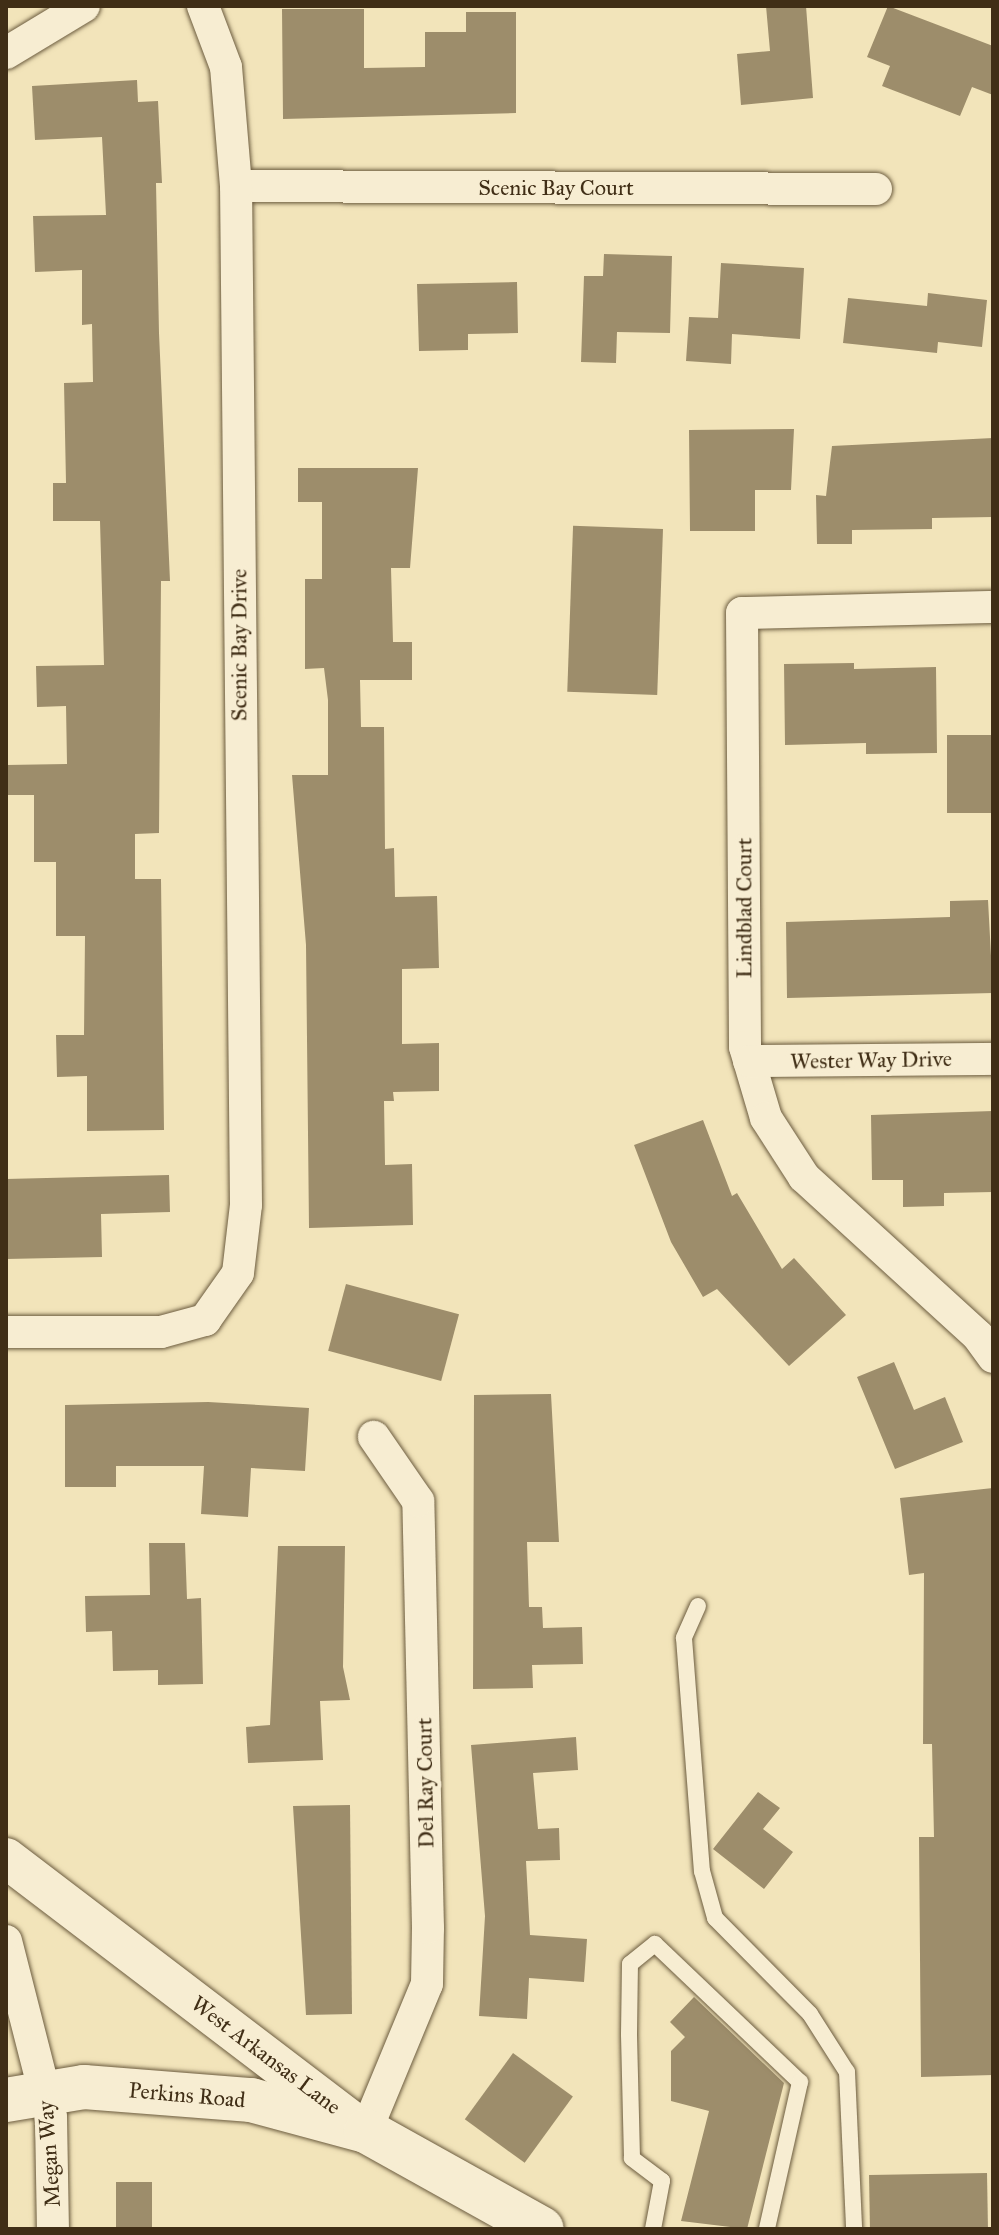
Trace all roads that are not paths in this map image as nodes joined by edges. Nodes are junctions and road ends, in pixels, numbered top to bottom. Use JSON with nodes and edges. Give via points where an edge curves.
{"nodes":[{"id":1,"x":84,"y":6,"type":"edge"},
{"id":2,"x":203,"y":6,"type":"edge"},
{"id":3,"x":6,"y":53,"type":"edge"},
{"id":4,"x":236,"y":186,"type":"junction"},
{"id":5,"x":876,"y":189,"type":"dead end"},
{"id":6,"x":993,"y":607,"type":"edge"},
{"id":7,"x":993,"y":1059,"type":"edge"},
{"id":8,"x":749,"y":1061,"type":"junction"},
{"id":9,"x":6,"y":1332,"type":"edge"},
{"id":10,"x":993,"y":1357,"type":"edge"},
{"id":11,"x":374,"y":1437,"type":"dead end"},
{"id":12,"x":698,"y":1606,"type":"dead end"},
{"id":13,"x":6,"y":1858,"type":"edge"},
{"id":14,"x":6,"y":1941,"type":"edge"},
{"id":15,"x":26,"y":2096,"type":"edge"},
{"id":16,"x":366,"y":2131,"type":"junction"},
{"id":17,"x":523,"y":2224,"type":"edge"},
{"id":18,"x":53,"y":2229,"type":"edge"},
{"id":19,"x":653,"y":2229,"type":"edge"},
{"id":20,"x":767,"y":2229,"type":"edge"},
{"id":21,"x":854,"y":2229,"type":"edge"}],
"edges":[{"from":1,"to":3,"type":"street"},
{"from":2,"to":4,"type":"street","name":"Scenic Bay Drive","via":[[226,67]]},
{"from":4,"to":5,"type":"street","name":"Scenic Bay Court"},
{"from":4,"to":9,"type":"street","name":"Scenic Bay Drive","via":[[246,1205],[231,1287],[205,1320],[161,1332]]},
{"from":6,"to":8,"type":"street","name":"Lindblad Court","via":[[742,613]]},
{"from":7,"to":8,"type":"street","name":"Wester Way Drive"},
{"from":8,"to":10,"type":"street","name":"Lindblad Court","via":[[766,1118],[804,1177],[978,1336]]},
{"from":11,"to":16,"type":"street","name":"Del Ray Court","via":[[418,1501],[428,1928],[427,1984]]},
{"from":12,"to":21,"type":"lane","via":[[684,1638],[702,1871],[715,1918],[810,2014],[847,2072]]},
{"from":13,"to":16,"type":"street","name":"West Arkansas Lane"},
{"from":14,"to":15,"type":"street","name":"Megan Way"},
{"from":15,"to":16,"type":"main road","name":"Perkins Road","via":[[84,2087],[251,2100]]},
{"from":15,"to":18,"type":"street","name":"Megan Way"},
{"from":16,"to":17,"type":"main road","name":"West Arkansas Lane"},
{"from":19,"to":20,"type":"lane","via":[[662,2181],[632,2158],[629,2034],[630,1964],[655,1944],[800,2082]]}]}
